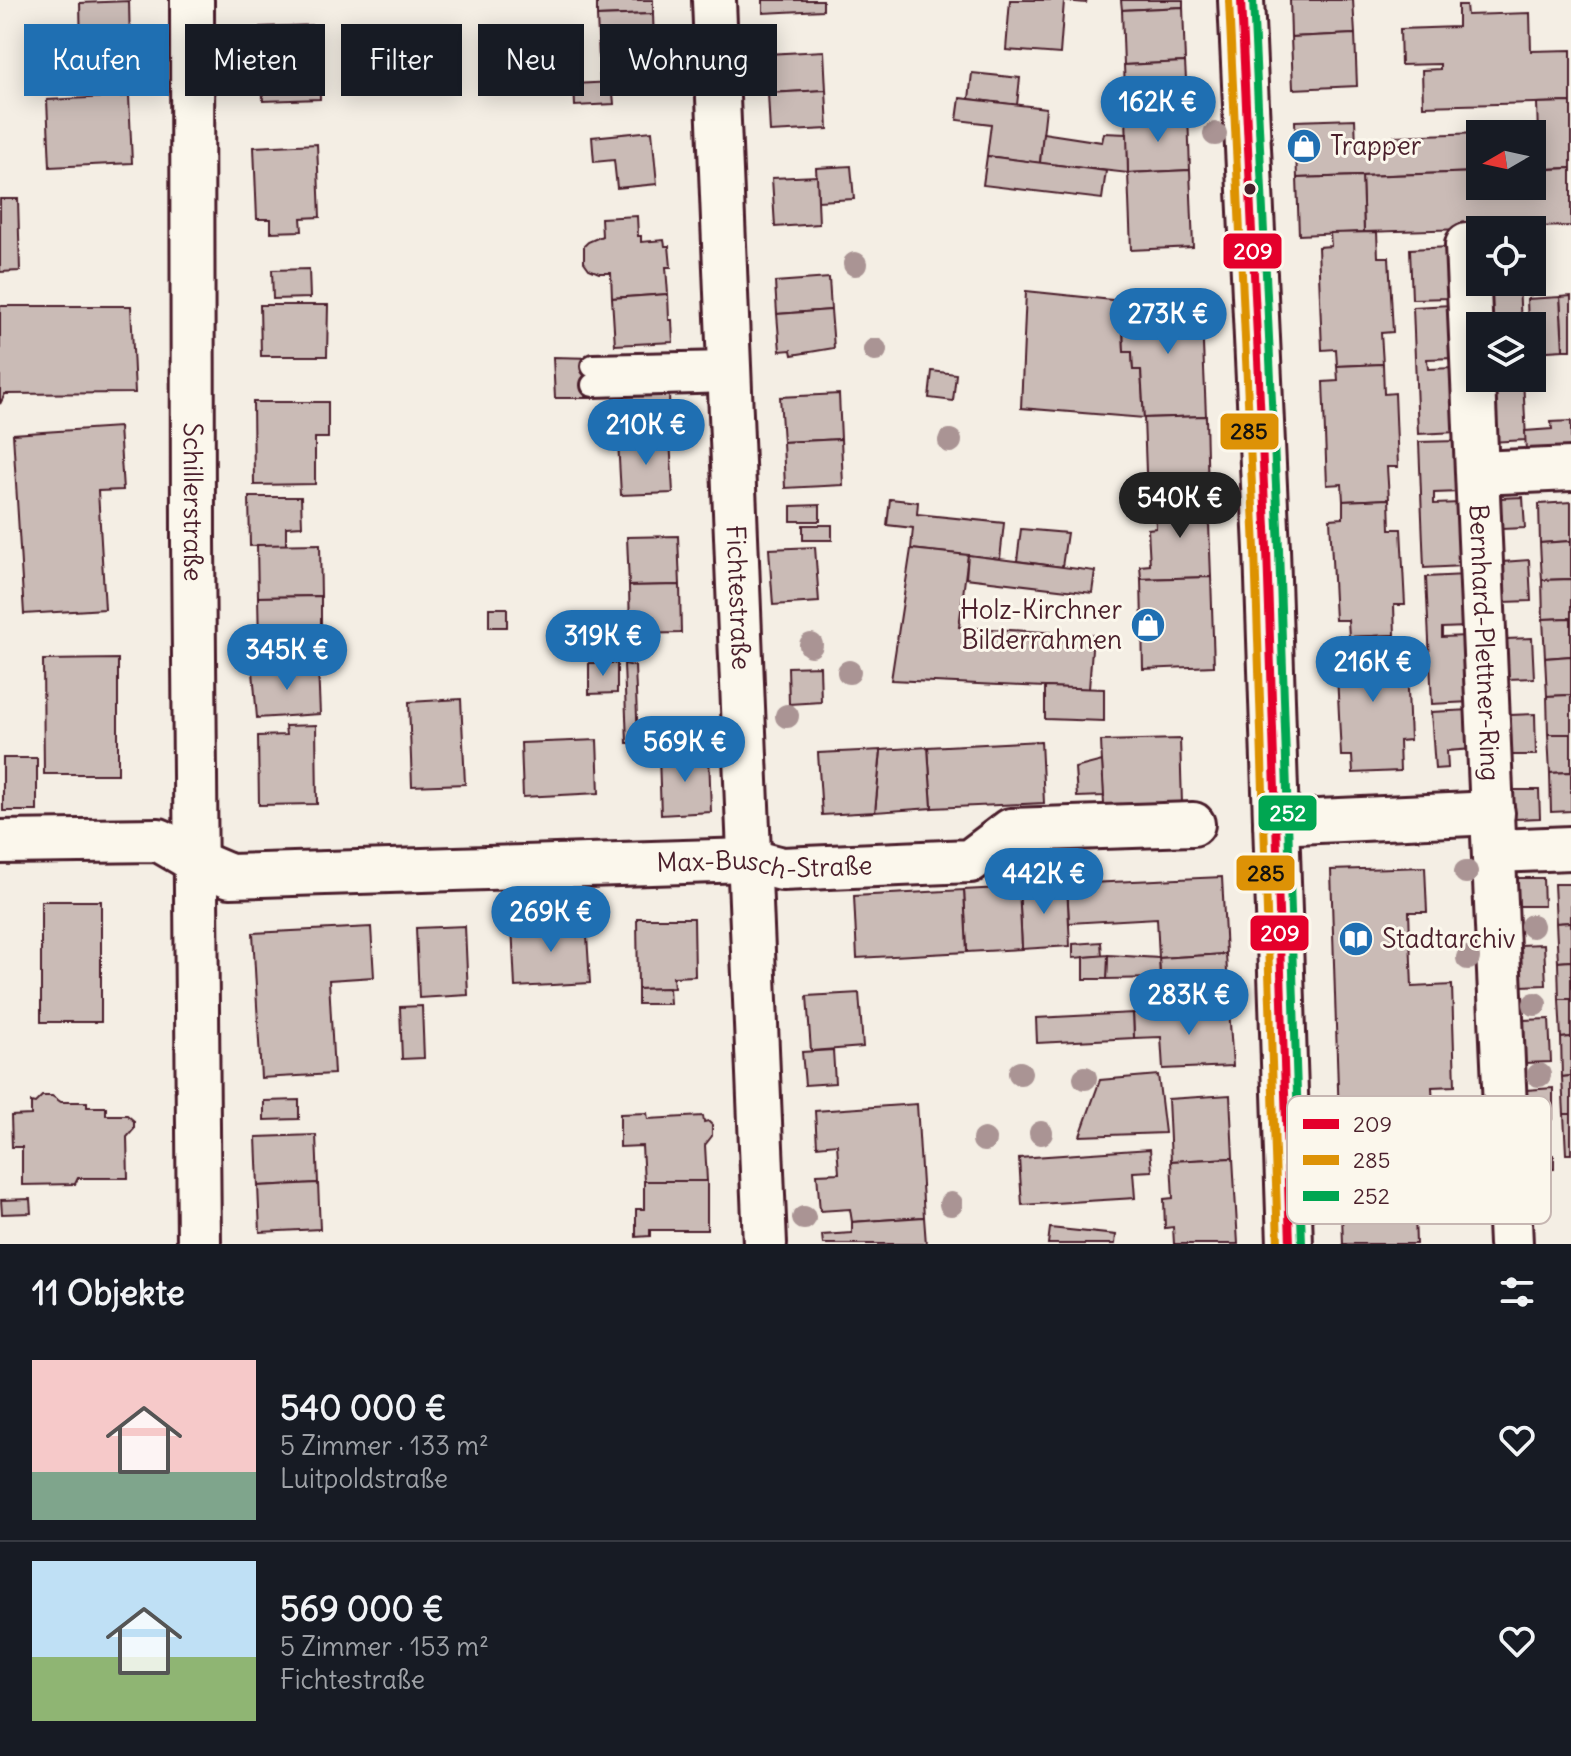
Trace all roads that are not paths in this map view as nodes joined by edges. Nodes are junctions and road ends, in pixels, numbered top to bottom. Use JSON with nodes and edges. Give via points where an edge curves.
{"nodes":[{"id":1,"x":192,"y":0,"type":"edge"},
{"id":2,"x":714,"y":0,"type":"edge"},
{"id":3,"x":1241,"y":0,"type":"edge"},
{"id":4,"x":1469,"y":296,"type":"edge"},
{"id":5,"x":729,"y":372,"type":"junction"},
{"id":6,"x":593,"y":375,"type":"dead end"},
{"id":7,"x":1571,"y":469,"type":"edge"},
{"id":8,"x":1478,"y":473,"type":"junction"},
{"id":9,"x":1275,"y":823,"type":"junction"},
{"id":10,"x":1193,"y":824,"type":"dead end"},
{"id":11,"x":1494,"y":832,"type":"junction"},
{"id":12,"x":0,"y":842,"type":"edge"},
{"id":13,"x":1571,"y":848,"type":"edge"},
{"id":14,"x":748,"y":860,"type":"junction"},
{"id":15,"x":197,"y":862,"type":"junction"},
{"id":16,"x":1505,"y":1096,"type":"edge"},
{"id":17,"x":1287,"y":1160,"type":"edge"},
{"id":18,"x":1289,"y":1224,"type":"edge"},
{"id":19,"x":1510,"y":1224,"type":"edge"},
{"id":20,"x":199,"y":1244,"type":"edge"},
{"id":21,"x":765,"y":1244,"type":"edge"},
{"id":22,"x":1290,"y":1244,"type":"edge"},
{"id":23,"x":1511,"y":1244,"type":"edge"}],
"edges":[{"from":1,"to":15,"type":"street","name":"Schillerstraße"},
{"from":2,"to":5,"type":"street","name":"Fichtestraße"},
{"from":3,"to":9,"type":"main road"},
{"from":4,"to":8,"type":"street","name":"Bernhard-Plettner-Ring"},
{"from":5,"to":6,"type":"lane"},
{"from":5,"to":14,"type":"street","name":"Fichtestraße"},
{"from":7,"to":8,"type":"street","name":"Bernhard-Plettner-Ring"},
{"from":8,"to":11,"type":"street","name":"Bernhard-Plettner-Ring"},
{"from":9,"to":11,"type":"street","name":"Bernhard-Plettner-Ring"},
{"from":9,"to":17,"type":"main road"},
{"from":10,"to":14,"type":"street","name":"Max-Busch-Straße","via":[[1011,830],[970,861],[782,869]]},
{"from":11,"to":13,"type":"street","name":"Bernhard-Plettner-Ring"},
{"from":11,"to":16,"type":"street","name":"Bernhard-Plettner-Ring"},
{"from":12,"to":15,"type":"street","name":"Max-Busch-Straße","via":[[159,840]]},
{"from":14,"to":15,"type":"street","name":"Max-Busch-Straße","via":[[230,876]]},
{"from":14,"to":21,"type":"street","name":"Fichtestraße"},
{"from":15,"to":20,"type":"street","name":"Schillerstraße"},
{"from":18,"to":22,"type":"main road"},
{"from":19,"to":23,"type":"street","name":"Bernhard-Plettner-Ring"}]}
